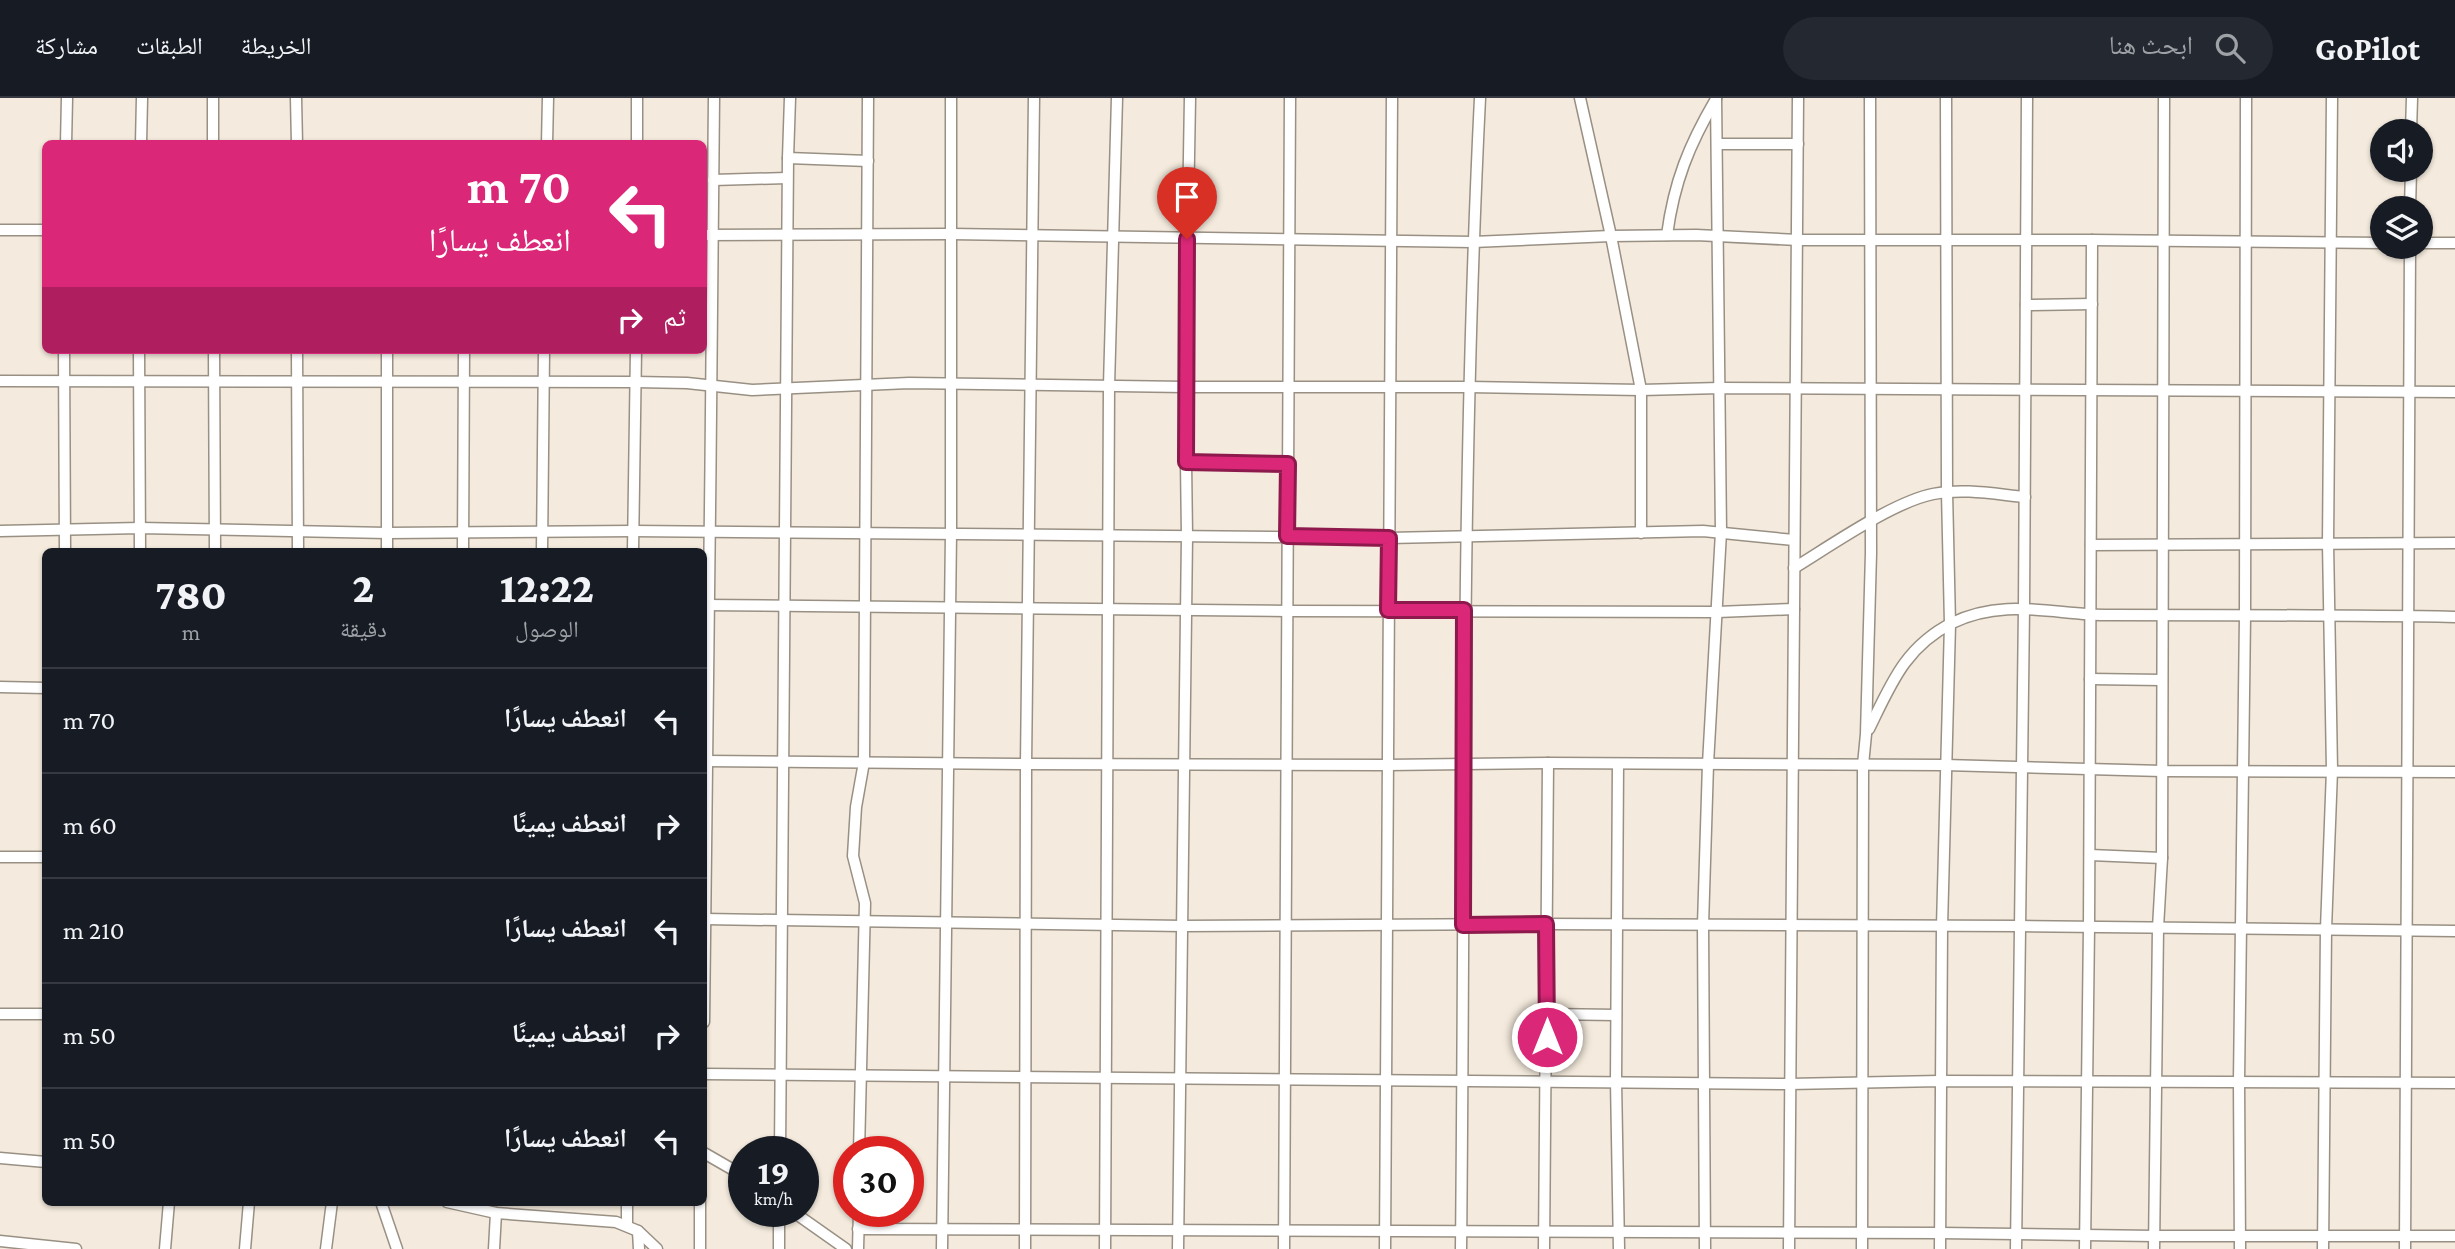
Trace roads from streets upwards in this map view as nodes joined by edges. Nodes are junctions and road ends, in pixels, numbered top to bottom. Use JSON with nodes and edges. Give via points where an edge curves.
{"nodes":[{"id":1,"x":67,"y":98,"type":"edge"},
{"id":2,"x":142,"y":98,"type":"edge"},
{"id":3,"x":213,"y":98,"type":"edge"},
{"id":4,"x":296,"y":98,"type":"edge"},
{"id":5,"x":548,"y":98,"type":"edge"},
{"id":6,"x":636,"y":98,"type":"edge"},
{"id":7,"x":714,"y":98,"type":"edge"},
{"id":8,"x":790,"y":98,"type":"edge"},
{"id":9,"x":868,"y":98,"type":"edge"},
{"id":10,"x":951,"y":98,"type":"edge"},
{"id":11,"x":1034,"y":98,"type":"edge"},
{"id":12,"x":1116,"y":98,"type":"edge"},
{"id":13,"x":1190,"y":98,"type":"edge"},
{"id":14,"x":1290,"y":98,"type":"edge"},
{"id":15,"x":1392,"y":98,"type":"edge"},
{"id":16,"x":1480,"y":98,"type":"edge"},
{"id":17,"x":1580,"y":98,"type":"edge"},
{"id":18,"x":1716,"y":98,"type":"edge"},
{"id":19,"x":1798,"y":98,"type":"edge"},
{"id":20,"x":1870,"y":98,"type":"edge"},
{"id":21,"x":1947,"y":98,"type":"edge"},
{"id":22,"x":2027,"y":98,"type":"edge"},
{"id":23,"x":2164,"y":98,"type":"edge"},
{"id":24,"x":2246,"y":98,"type":"edge"},
{"id":25,"x":2332,"y":98,"type":"edge"},
{"id":26,"x":2412,"y":98,"type":"edge"},
{"id":27,"x":2412,"y":119,"type":"edge"},
{"id":28,"x":66,"y":140,"type":"edge"},
{"id":29,"x":141,"y":140,"type":"edge"},
{"id":30,"x":213,"y":140,"type":"edge"},
{"id":31,"x":297,"y":140,"type":"edge"},
{"id":32,"x":547,"y":140,"type":"edge"},
{"id":33,"x":637,"y":140,"type":"edge"},
{"id":34,"x":1717,"y":144,"type":"junction"},
{"id":35,"x":1798,"y":144,"type":"junction"},
{"id":36,"x":788,"y":158,"type":"junction"},
{"id":37,"x":868,"y":161,"type":"junction"},
{"id":38,"x":787,"y":178,"type":"junction"},
{"id":39,"x":713,"y":180,"type":"junction"},
{"id":40,"x":0,"y":230,"type":"edge"},
{"id":41,"x":42,"y":230,"type":"edge"},
{"id":42,"x":868,"y":234,"type":"junction"},
{"id":43,"x":951,"y":234,"type":"junction"},
{"id":44,"x":708,"y":235,"type":"edge"},
{"id":45,"x":1667,"y":235,"type":"junction"},
{"id":46,"x":1032,"y":236,"type":"junction"},
{"id":47,"x":1611,"y":236,"type":"junction"},
{"id":48,"x":1717,"y":236,"type":"junction"},
{"id":49,"x":787,"y":237,"type":"junction"},
{"id":50,"x":1112,"y":237,"type":"junction"},
{"id":51,"x":1187,"y":239,"type":"junction"},
{"id":52,"x":1871,"y":239,"type":"junction"},
{"id":53,"x":1289,"y":240,"type":"junction"},
{"id":54,"x":1391,"y":240,"type":"junction"},
{"id":55,"x":1798,"y":240,"type":"junction"},
{"id":56,"x":1948,"y":240,"type":"junction"},
{"id":57,"x":2026,"y":240,"type":"junction"},
{"id":58,"x":2092,"y":240,"type":"junction"},
{"id":59,"x":2164,"y":241,"type":"junction"},
{"id":60,"x":1473,"y":242,"type":"junction"},
{"id":61,"x":2247,"y":242,"type":"junction"},
{"id":62,"x":2329,"y":243,"type":"junction"},
{"id":63,"x":2370,"y":243,"type":"edge"},
{"id":64,"x":2433,"y":243,"type":"edge"},
{"id":65,"x":2455,"y":243,"type":"edge"},
{"id":66,"x":2410,"y":259,"type":"edge"},
{"id":67,"x":2092,"y":304,"type":"junction"},
{"id":68,"x":2026,"y":305,"type":"junction"},
{"id":69,"x":64,"y":354,"type":"edge"},
{"id":70,"x":139,"y":354,"type":"edge"},
{"id":71,"x":214,"y":354,"type":"edge"},
{"id":72,"x":297,"y":354,"type":"edge"},
{"id":73,"x":387,"y":354,"type":"edge"},
{"id":74,"x":464,"y":354,"type":"edge"},
{"id":75,"x":544,"y":354,"type":"edge"},
{"id":76,"x":636,"y":354,"type":"edge"},
{"id":77,"x":139,"y":380,"type":"junction"},
{"id":78,"x":214,"y":380,"type":"junction"},
{"id":79,"x":0,"y":381,"type":"edge"},
{"id":80,"x":64,"y":381,"type":"junction"},
{"id":81,"x":297,"y":381,"type":"junction"},
{"id":82,"x":387,"y":382,"type":"junction"},
{"id":83,"x":636,"y":382,"type":"junction"},
{"id":84,"x":464,"y":383,"type":"junction"},
{"id":85,"x":544,"y":383,"type":"junction"},
{"id":86,"x":867,"y":384,"type":"junction"},
{"id":87,"x":951,"y":384,"type":"junction"},
{"id":88,"x":713,"y":386,"type":"junction"},
{"id":89,"x":1030,"y":386,"type":"junction"},
{"id":90,"x":1110,"y":386,"type":"junction"},
{"id":91,"x":1185,"y":387,"type":"junction"},
{"id":92,"x":1288,"y":387,"type":"junction"},
{"id":93,"x":1389,"y":387,"type":"junction"},
{"id":94,"x":1469,"y":387,"type":"junction"},
{"id":95,"x":1720,"y":388,"type":"junction"},
{"id":96,"x":784,"y":389,"type":"junction"},
{"id":97,"x":1796,"y":389,"type":"junction"},
{"id":98,"x":1641,"y":390,"type":"junction"},
{"id":99,"x":1870,"y":390,"type":"junction"},
{"id":100,"x":1947,"y":390,"type":"junction"},
{"id":101,"x":2026,"y":390,"type":"junction"},
{"id":102,"x":2092,"y":391,"type":"junction"},
{"id":103,"x":2330,"y":391,"type":"junction"},
{"id":104,"x":2164,"y":392,"type":"junction"},
{"id":105,"x":2246,"y":392,"type":"junction"},
{"id":106,"x":2408,"y":392,"type":"junction"},
{"id":107,"x":2455,"y":392,"type":"edge"},
{"id":108,"x":1186,"y":462,"type":"junction"},
{"id":109,"x":1288,"y":464,"type":"junction"},
{"id":110,"x":1947,"y":492,"type":"junction"},
{"id":111,"x":2025,"y":497,"type":"junction"},
{"id":112,"x":1871,"y":522,"type":"junction"},
{"id":113,"x":140,"y":528,"type":"junction"},
{"id":114,"x":65,"y":529,"type":"junction"},
{"id":115,"x":216,"y":529,"type":"junction"},
{"id":116,"x":0,"y":531,"type":"edge"},
{"id":117,"x":542,"y":531,"type":"junction"},
{"id":118,"x":633,"y":531,"type":"junction"},
{"id":119,"x":298,"y":532,"type":"junction"},
{"id":120,"x":463,"y":532,"type":"junction"},
{"id":121,"x":709,"y":532,"type":"junction"},
{"id":122,"x":1721,"y":532,"type":"junction"},
{"id":123,"x":387,"y":533,"type":"junction"},
{"id":124,"x":951,"y":533,"type":"junction"},
{"id":125,"x":1641,"y":533,"type":"junction"},
{"id":126,"x":783,"y":534,"type":"junction"},
{"id":127,"x":866,"y":534,"type":"junction"},
{"id":128,"x":1030,"y":534,"type":"junction"},
{"id":129,"x":1109,"y":536,"type":"junction"},
{"id":130,"x":1187,"y":536,"type":"junction"},
{"id":131,"x":1287,"y":536,"type":"junction"},
{"id":132,"x":1389,"y":538,"type":"junction"},
{"id":133,"x":1465,"y":538,"type":"junction"},
{"id":134,"x":1794,"y":540,"type":"junction"},
{"id":135,"x":2245,"y":543,"type":"junction"},
{"id":136,"x":2328,"y":543,"type":"junction"},
{"id":137,"x":2409,"y":543,"type":"junction"},
{"id":138,"x":2455,"y":543,"type":"edge"},
{"id":139,"x":2162,"y":544,"type":"junction"},
{"id":140,"x":2091,"y":545,"type":"junction"},
{"id":141,"x":65,"y":548,"type":"edge"},
{"id":142,"x":140,"y":548,"type":"edge"},
{"id":143,"x":215,"y":548,"type":"edge"},
{"id":144,"x":298,"y":548,"type":"edge"},
{"id":145,"x":387,"y":548,"type":"edge"},
{"id":146,"x":463,"y":548,"type":"edge"},
{"id":147,"x":542,"y":548,"type":"edge"},
{"id":148,"x":633,"y":548,"type":"edge"},
{"id":149,"x":1794,"y":568,"type":"junction"},
{"id":150,"x":707,"y":581,"type":"edge"},
{"id":151,"x":707,"y":605,"type":"edge"},
{"id":152,"x":948,"y":606,"type":"junction"},
{"id":153,"x":783,"y":607,"type":"junction"},
{"id":154,"x":864,"y":607,"type":"junction"},
{"id":155,"x":2024,"y":607,"type":"junction"},
{"id":156,"x":1029,"y":608,"type":"junction"},
{"id":157,"x":1107,"y":609,"type":"junction"},
{"id":158,"x":1794,"y":609,"type":"junction"},
{"id":159,"x":1185,"y":610,"type":"junction"},
{"id":160,"x":1388,"y":610,"type":"junction"},
{"id":161,"x":1464,"y":610,"type":"junction"},
{"id":162,"x":1288,"y":611,"type":"junction"},
{"id":163,"x":1717,"y":612,"type":"junction"},
{"id":164,"x":2090,"y":615,"type":"junction"},
{"id":165,"x":2162,"y":615,"type":"junction"},
{"id":166,"x":2245,"y":615,"type":"junction"},
{"id":167,"x":2329,"y":616,"type":"junction"},
{"id":168,"x":2408,"y":616,"type":"junction"},
{"id":169,"x":2455,"y":617,"type":"edge"},
{"id":170,"x":1950,"y":624,"type":"junction"},
{"id":171,"x":2090,"y":679,"type":"junction"},
{"id":172,"x":2162,"y":680,"type":"junction"},
{"id":173,"x":0,"y":687,"type":"edge"},
{"id":174,"x":42,"y":688,"type":"edge"},
{"id":175,"x":1866,"y":734,"type":"junction"},
{"id":176,"x":707,"y":761,"type":"edge"},
{"id":177,"x":784,"y":762,"type":"junction"},
{"id":178,"x":863,"y":762,"type":"junction"},
{"id":179,"x":948,"y":762,"type":"junction"},
{"id":180,"x":1548,"y":763,"type":"junction"},
{"id":181,"x":1027,"y":764,"type":"junction"},
{"id":182,"x":1108,"y":764,"type":"junction"},
{"id":183,"x":1463,"y":764,"type":"junction"},
{"id":184,"x":1618,"y":764,"type":"junction"},
{"id":185,"x":1708,"y":764,"type":"junction"},
{"id":186,"x":1185,"y":765,"type":"junction"},
{"id":187,"x":1285,"y":765,"type":"junction"},
{"id":188,"x":1387,"y":765,"type":"junction"},
{"id":189,"x":1794,"y":765,"type":"junction"},
{"id":190,"x":1863,"y":765,"type":"junction"},
{"id":191,"x":1945,"y":765,"type":"junction"},
{"id":192,"x":2022,"y":766,"type":"junction"},
{"id":193,"x":2090,"y":768,"type":"junction"},
{"id":194,"x":2242,"y":770,"type":"junction"},
{"id":195,"x":2332,"y":770,"type":"junction"},
{"id":196,"x":2162,"y":771,"type":"junction"},
{"id":197,"x":2406,"y":771,"type":"junction"},
{"id":198,"x":2455,"y":772,"type":"edge"},
{"id":199,"x":2090,"y":855,"type":"junction"},
{"id":200,"x":0,"y":857,"type":"edge"},
{"id":201,"x":42,"y":857,"type":"edge"},
{"id":202,"x":2162,"y":858,"type":"junction"},
{"id":203,"x":707,"y":919,"type":"edge"},
{"id":204,"x":783,"y":920,"type":"junction"},
{"id":205,"x":947,"y":922,"type":"junction"},
{"id":206,"x":865,"y":923,"type":"junction"},
{"id":207,"x":1026,"y":923,"type":"junction"},
{"id":208,"x":1106,"y":924,"type":"junction"},
{"id":209,"x":1546,"y":924,"type":"junction"},
{"id":210,"x":1463,"y":925,"type":"junction"},
{"id":211,"x":1616,"y":925,"type":"junction"},
{"id":212,"x":1703,"y":925,"type":"junction"},
{"id":213,"x":1183,"y":926,"type":"junction"},
{"id":214,"x":1285,"y":926,"type":"junction"},
{"id":215,"x":1386,"y":926,"type":"junction"},
{"id":216,"x":1792,"y":926,"type":"junction"},
{"id":217,"x":2018,"y":926,"type":"junction"},
{"id":218,"x":1862,"y":927,"type":"junction"},
{"id":219,"x":1942,"y":927,"type":"junction"},
{"id":220,"x":2089,"y":927,"type":"junction"},
{"id":221,"x":2158,"y":928,"type":"junction"},
{"id":222,"x":2242,"y":928,"type":"junction"},
{"id":223,"x":2326,"y":929,"type":"junction"},
{"id":224,"x":2405,"y":929,"type":"junction"},
{"id":225,"x":2455,"y":931,"type":"edge"},
{"id":226,"x":0,"y":1014,"type":"edge"},
{"id":227,"x":42,"y":1014,"type":"edge"},
{"id":228,"x":1547,"y":1014,"type":"junction"},
{"id":229,"x":1616,"y":1015,"type":"junction"},
{"id":230,"x":707,"y":1074,"type":"edge"},
{"id":231,"x":781,"y":1075,"type":"junction"},
{"id":232,"x":861,"y":1075,"type":"junction"},
{"id":233,"x":945,"y":1076,"type":"junction"},
{"id":234,"x":1027,"y":1076,"type":"junction"},
{"id":235,"x":1106,"y":1076,"type":"junction"},
{"id":236,"x":1181,"y":1077,"type":"junction"},
{"id":237,"x":1285,"y":1079,"type":"junction"},
{"id":238,"x":1384,"y":1079,"type":"junction"},
{"id":239,"x":1462,"y":1080,"type":"junction"},
{"id":240,"x":1547,"y":1081,"type":"junction"},
{"id":241,"x":1616,"y":1081,"type":"junction"},
{"id":242,"x":1940,"y":1081,"type":"junction"},
{"id":243,"x":2017,"y":1081,"type":"junction"},
{"id":244,"x":2239,"y":1081,"type":"junction"},
{"id":245,"x":2325,"y":1081,"type":"junction"},
{"id":246,"x":1705,"y":1082,"type":"junction"},
{"id":247,"x":1862,"y":1082,"type":"junction"},
{"id":248,"x":2158,"y":1082,"type":"junction"},
{"id":249,"x":2087,"y":1083,"type":"junction"},
{"id":250,"x":2406,"y":1083,"type":"junction"},
{"id":251,"x":2455,"y":1083,"type":"edge"},
{"id":252,"x":1789,"y":1084,"type":"junction"},
{"id":253,"x":780,"y":1136,"type":"edge"},
{"id":254,"x":859,"y":1136,"type":"edge"},
{"id":255,"x":707,"y":1155,"type":"edge"},
{"id":256,"x":0,"y":1158,"type":"edge"},
{"id":257,"x":42,"y":1162,"type":"edge"},
{"id":258,"x":728,"y":1167,"type":"edge"},
{"id":259,"x":169,"y":1206,"type":"edge"},
{"id":260,"x":249,"y":1206,"type":"edge"},
{"id":261,"x":331,"y":1206,"type":"edge"},
{"id":262,"x":382,"y":1206,"type":"edge"},
{"id":263,"x":469,"y":1206,"type":"edge"},
{"id":264,"x":627,"y":1206,"type":"edge"},
{"id":265,"x":700,"y":1206,"type":"edge"},
{"id":266,"x":496,"y":1213,"type":"junction"},
{"id":267,"x":627,"y":1225,"type":"junction"},
{"id":268,"x":779,"y":1227,"type":"edge"},
{"id":269,"x":815,"y":1227,"type":"edge"},
{"id":270,"x":858,"y":1229,"type":"joint"},
{"id":271,"x":942,"y":1230,"type":"junction"},
{"id":272,"x":1026,"y":1230,"type":"junction"},
{"id":273,"x":638,"y":1231,"type":"junction"},
{"id":274,"x":1105,"y":1231,"type":"junction"},
{"id":275,"x":1178,"y":1231,"type":"junction"},
{"id":276,"x":1284,"y":1231,"type":"junction"},
{"id":277,"x":1619,"y":1231,"type":"junction"},
{"id":278,"x":1385,"y":1232,"type":"junction"},
{"id":279,"x":1461,"y":1232,"type":"junction"},
{"id":280,"x":1544,"y":1232,"type":"junction"},
{"id":281,"x":1705,"y":1232,"type":"junction"},
{"id":282,"x":1862,"y":1233,"type":"junction"},
{"id":283,"x":1940,"y":1233,"type":"junction"},
{"id":284,"x":1789,"y":1234,"type":"junction"},
{"id":285,"x":2016,"y":1234,"type":"junction"},
{"id":286,"x":2085,"y":1235,"type":"junction"},
{"id":287,"x":2323,"y":1235,"type":"junction"},
{"id":288,"x":2405,"y":1235,"type":"junction"},
{"id":289,"x":2154,"y":1236,"type":"junction"},
{"id":290,"x":2240,"y":1236,"type":"junction"},
{"id":291,"x":2455,"y":1236,"type":"edge"},
{"id":292,"x":0,"y":1241,"type":"edge"},
{"id":293,"x":70,"y":1249,"type":"edge"},
{"id":294,"x":165,"y":1249,"type":"edge"},
{"id":295,"x":245,"y":1249,"type":"edge"},
{"id":296,"x":326,"y":1249,"type":"edge"},
{"id":297,"x":397,"y":1249,"type":"edge"},
{"id":298,"x":494,"y":1249,"type":"edge"},
{"id":299,"x":639,"y":1249,"type":"edge"},
{"id":300,"x":657,"y":1249,"type":"edge"},
{"id":301,"x":700,"y":1249,"type":"edge"},
{"id":302,"x":779,"y":1249,"type":"edge"},
{"id":303,"x":846,"y":1249,"type":"edge"},
{"id":304,"x":858,"y":1249,"type":"edge"},
{"id":305,"x":942,"y":1249,"type":"edge"},
{"id":306,"x":1026,"y":1249,"type":"edge"},
{"id":307,"x":1105,"y":1249,"type":"edge"},
{"id":308,"x":1178,"y":1249,"type":"edge"},
{"id":309,"x":1284,"y":1249,"type":"edge"},
{"id":310,"x":1385,"y":1249,"type":"edge"},
{"id":311,"x":1461,"y":1249,"type":"edge"},
{"id":312,"x":1544,"y":1249,"type":"edge"},
{"id":313,"x":1619,"y":1249,"type":"edge"},
{"id":314,"x":1705,"y":1249,"type":"edge"},
{"id":315,"x":1789,"y":1249,"type":"edge"},
{"id":316,"x":1862,"y":1249,"type":"edge"},
{"id":317,"x":1940,"y":1249,"type":"edge"},
{"id":318,"x":2016,"y":1249,"type":"edge"},
{"id":319,"x":2085,"y":1249,"type":"edge"},
{"id":320,"x":2154,"y":1249,"type":"edge"},
{"id":321,"x":2240,"y":1249,"type":"edge"},
{"id":322,"x":2323,"y":1249,"type":"edge"},
{"id":323,"x":2405,"y":1249,"type":"edge"}],
"edges":[{"from":1,"to":28,"type":"street"},
{"from":2,"to":29,"type":"street"},
{"from":3,"to":30,"type":"street"},
{"from":4,"to":31,"type":"street"},
{"from":5,"to":32,"type":"street"},
{"from":6,"to":33,"type":"street"},
{"from":7,"to":39,"type":"street"},
{"from":8,"to":36,"type":"street"},
{"from":9,"to":37,"type":"street"},
{"from":10,"to":43,"type":"street"},
{"from":11,"to":46,"type":"street"},
{"from":12,"to":50,"type":"street"},
{"from":13,"to":51,"type":"street"},
{"from":14,"to":53,"type":"street"},
{"from":15,"to":54,"type":"street"},
{"from":16,"to":60,"type":"street"},
{"from":17,"to":47,"type":"street"},
{"from":18,"to":34,"type":"street"},
{"from":18,"to":45,"type":"street","via":[[1678,176]]},
{"from":19,"to":35,"type":"street"},
{"from":20,"to":52,"type":"street"},
{"from":21,"to":56,"type":"street"},
{"from":22,"to":57,"type":"street"},
{"from":23,"to":59,"type":"street"},
{"from":24,"to":61,"type":"street"},
{"from":25,"to":62,"type":"street"},
{"from":26,"to":27,"type":"street"},
{"from":34,"to":35,"type":"street"},
{"from":34,"to":48,"type":"street"},
{"from":35,"to":55,"type":"street"},
{"from":36,"to":37,"type":"street"},
{"from":36,"to":38,"type":"street"},
{"from":37,"to":42,"type":"street"},
{"from":38,"to":39,"type":"street"},
{"from":38,"to":49,"type":"street"},
{"from":39,"to":44,"type":"street"},
{"from":40,"to":41,"type":"street"},
{"from":42,"to":43,"type":"street"},
{"from":42,"to":49,"type":"street"},
{"from":42,"to":86,"type":"street"},
{"from":43,"to":46,"type":"street"},
{"from":43,"to":87,"type":"street"},
{"from":44,"to":49,"type":"street"},
{"from":44,"to":88,"type":"street"},
{"from":45,"to":47,"type":"street"},
{"from":45,"to":48,"type":"street"},
{"from":46,"to":50,"type":"street"},
{"from":46,"to":89,"type":"street"},
{"from":47,"to":60,"type":"street"},
{"from":47,"to":98,"type":"street"},
{"from":48,"to":55,"type":"street"},
{"from":48,"to":95,"type":"street"},
{"from":49,"to":96,"type":"street"},
{"from":50,"to":51,"type":"street"},
{"from":50,"to":90,"type":"street"},
{"from":51,"to":53,"type":"street"},
{"from":51,"to":91,"type":"street"},
{"from":52,"to":55,"type":"street"},
{"from":52,"to":56,"type":"street"},
{"from":52,"to":99,"type":"street"},
{"from":53,"to":54,"type":"street"},
{"from":53,"to":92,"type":"street"},
{"from":54,"to":60,"type":"street"},
{"from":54,"to":93,"type":"street"},
{"from":55,"to":97,"type":"street"},
{"from":56,"to":57,"type":"street"},
{"from":56,"to":100,"type":"street"},
{"from":57,"to":58,"type":"street"},
{"from":57,"to":68,"type":"street"},
{"from":58,"to":59,"type":"street"},
{"from":58,"to":67,"type":"street"},
{"from":59,"to":61,"type":"street"},
{"from":59,"to":104,"type":"street"},
{"from":60,"to":94,"type":"street"},
{"from":61,"to":62,"type":"street"},
{"from":61,"to":105,"type":"street"},
{"from":62,"to":63,"type":"street"},
{"from":62,"to":103,"type":"street"},
{"from":64,"to":65,"type":"street"},
{"from":66,"to":106,"type":"street"},
{"from":67,"to":68,"type":"street"},
{"from":67,"to":102,"type":"street"},
{"from":68,"to":101,"type":"street"},
{"from":69,"to":80,"type":"street"},
{"from":70,"to":77,"type":"street"},
{"from":71,"to":78,"type":"street"},
{"from":72,"to":81,"type":"street"},
{"from":73,"to":82,"type":"street"},
{"from":74,"to":84,"type":"street"},
{"from":75,"to":85,"type":"street"},
{"from":76,"to":83,"type":"street"},
{"from":77,"to":78,"type":"street"},
{"from":77,"to":80,"type":"street"},
{"from":77,"to":113,"type":"street"},
{"from":78,"to":81,"type":"street"},
{"from":78,"to":115,"type":"street"},
{"from":79,"to":80,"type":"street"},
{"from":80,"to":114,"type":"street"},
{"from":81,"to":82,"type":"street"},
{"from":81,"to":119,"type":"street"},
{"from":82,"to":84,"type":"street"},
{"from":82,"to":123,"type":"street"},
{"from":83,"to":85,"type":"street"},
{"from":83,"to":88,"type":"street"},
{"from":83,"to":118,"type":"street"},
{"from":84,"to":85,"type":"street"},
{"from":84,"to":120,"type":"street"},
{"from":85,"to":117,"type":"street"},
{"from":86,"to":87,"type":"street"},
{"from":86,"to":96,"type":"street"},
{"from":86,"to":127,"type":"street"},
{"from":87,"to":89,"type":"street"},
{"from":87,"to":124,"type":"street"},
{"from":88,"to":96,"type":"street"},
{"from":88,"to":121,"type":"street"},
{"from":89,"to":90,"type":"street"},
{"from":89,"to":128,"type":"street"},
{"from":90,"to":91,"type":"street"},
{"from":90,"to":129,"type":"street"},
{"from":91,"to":92,"type":"street"},
{"from":91,"to":108,"type":"street"},
{"from":92,"to":93,"type":"street"},
{"from":92,"to":109,"type":"street"},
{"from":93,"to":94,"type":"street"},
{"from":93,"to":132,"type":"street"},
{"from":94,"to":98,"type":"street"},
{"from":94,"to":133,"type":"street"},
{"from":95,"to":97,"type":"street"},
{"from":95,"to":98,"type":"street"},
{"from":95,"to":122,"type":"street"},
{"from":96,"to":126,"type":"street"},
{"from":97,"to":99,"type":"street"},
{"from":97,"to":134,"type":"street"},
{"from":98,"to":125,"type":"street"},
{"from":99,"to":100,"type":"street"},
{"from":99,"to":112,"type":"street"},
{"from":100,"to":101,"type":"street"},
{"from":100,"to":110,"type":"street"},
{"from":101,"to":102,"type":"street"},
{"from":101,"to":111,"type":"street"},
{"from":102,"to":104,"type":"street"},
{"from":102,"to":140,"type":"street"},
{"from":103,"to":105,"type":"street"},
{"from":103,"to":106,"type":"street"},
{"from":103,"to":136,"type":"street"},
{"from":104,"to":105,"type":"street"},
{"from":104,"to":139,"type":"street"},
{"from":105,"to":135,"type":"street"},
{"from":106,"to":107,"type":"street"},
{"from":106,"to":137,"type":"street"},
{"from":108,"to":109,"type":"street"},
{"from":108,"to":130,"type":"street"},
{"from":109,"to":131,"type":"street"},
{"from":110,"to":111,"type":"street"},
{"from":110,"to":112,"type":"street","via":[[1916,499]]},
{"from":110,"to":170,"type":"street"},
{"from":111,"to":155,"type":"street"},
{"from":112,"to":149,"type":"street"},
{"from":112,"to":175,"type":"street"},
{"from":113,"to":114,"type":"street"},
{"from":113,"to":115,"type":"street"},
{"from":113,"to":142,"type":"street"},
{"from":114,"to":116,"type":"street"},
{"from":114,"to":141,"type":"street"},
{"from":115,"to":119,"type":"street"},
{"from":115,"to":143,"type":"street"},
{"from":117,"to":118,"type":"street"},
{"from":117,"to":120,"type":"street"},
{"from":117,"to":147,"type":"street"},
{"from":118,"to":121,"type":"street"},
{"from":118,"to":148,"type":"street"},
{"from":119,"to":123,"type":"street"},
{"from":119,"to":144,"type":"street"},
{"from":120,"to":123,"type":"street"},
{"from":120,"to":146,"type":"street"},
{"from":121,"to":126,"type":"street"},
{"from":121,"to":150,"type":"street"},
{"from":122,"to":125,"type":"street"},
{"from":122,"to":134,"type":"street"},
{"from":122,"to":163,"type":"street"},
{"from":123,"to":145,"type":"street"},
{"from":124,"to":127,"type":"street"},
{"from":124,"to":128,"type":"street"},
{"from":124,"to":152,"type":"street"},
{"from":125,"to":133,"type":"street"},
{"from":126,"to":127,"type":"street"},
{"from":126,"to":153,"type":"street"},
{"from":127,"to":154,"type":"street"},
{"from":128,"to":129,"type":"street"},
{"from":128,"to":156,"type":"street"},
{"from":129,"to":130,"type":"street"},
{"from":129,"to":157,"type":"street"},
{"from":130,"to":131,"type":"street"},
{"from":130,"to":159,"type":"street"},
{"from":131,"to":132,"type":"street"},
{"from":131,"to":162,"type":"street"},
{"from":132,"to":133,"type":"street"},
{"from":132,"to":160,"type":"street"},
{"from":133,"to":161,"type":"street"},
{"from":134,"to":149,"type":"street"},
{"from":135,"to":136,"type":"street"},
{"from":135,"to":139,"type":"street"},
{"from":135,"to":166,"type":"street"},
{"from":136,"to":137,"type":"street"},
{"from":136,"to":167,"type":"street"},
{"from":137,"to":138,"type":"street"},
{"from":137,"to":168,"type":"street"},
{"from":139,"to":140,"type":"street"},
{"from":139,"to":165,"type":"street"},
{"from":140,"to":164,"type":"street"},
{"from":149,"to":158,"type":"street"},
{"from":151,"to":153,"type":"street"},
{"from":152,"to":154,"type":"street"},
{"from":152,"to":156,"type":"street"},
{"from":152,"to":179,"type":"street"},
{"from":153,"to":154,"type":"street"},
{"from":153,"to":177,"type":"street"},
{"from":154,"to":178,"type":"street"},
{"from":155,"to":164,"type":"street"},
{"from":155,"to":170,"type":"street","via":[[1981,613]]},
{"from":155,"to":192,"type":"street"},
{"from":156,"to":157,"type":"street"},
{"from":156,"to":181,"type":"street"},
{"from":157,"to":159,"type":"street"},
{"from":157,"to":182,"type":"street"},
{"from":158,"to":163,"type":"street"},
{"from":158,"to":189,"type":"street"},
{"from":159,"to":162,"type":"street"},
{"from":159,"to":186,"type":"street"},
{"from":160,"to":161,"type":"street"},
{"from":160,"to":162,"type":"street"},
{"from":160,"to":188,"type":"street"},
{"from":161,"to":163,"type":"street"},
{"from":161,"to":183,"type":"street"},
{"from":162,"to":187,"type":"street"},
{"from":163,"to":185,"type":"street"},
{"from":164,"to":165,"type":"street"},
{"from":164,"to":171,"type":"street"},
{"from":165,"to":166,"type":"street"},
{"from":165,"to":172,"type":"street"},
{"from":166,"to":167,"type":"street"},
{"from":166,"to":194,"type":"street"},
{"from":167,"to":168,"type":"street"},
{"from":167,"to":195,"type":"street"},
{"from":168,"to":169,"type":"street"},
{"from":168,"to":197,"type":"street"},
{"from":170,"to":175,"type":"street","via":[[1902,664]]},
{"from":170,"to":191,"type":"street"},
{"from":171,"to":172,"type":"street"},
{"from":171,"to":193,"type":"street"},
{"from":172,"to":196,"type":"street"},
{"from":173,"to":174,"type":"street"},
{"from":175,"to":190,"type":"street"},
{"from":176,"to":177,"type":"street"},
{"from":177,"to":178,"type":"street"},
{"from":177,"to":204,"type":"street"},
{"from":178,"to":179,"type":"street"},
{"from":178,"to":206,"type":"street","via":[[853,856],[863,891]]},
{"from":179,"to":181,"type":"street"},
{"from":179,"to":205,"type":"street"},
{"from":180,"to":183,"type":"street"},
{"from":180,"to":184,"type":"street"},
{"from":180,"to":209,"type":"street"},
{"from":181,"to":182,"type":"street"},
{"from":181,"to":207,"type":"street"},
{"from":182,"to":186,"type":"street"},
{"from":182,"to":208,"type":"street"},
{"from":183,"to":188,"type":"street"},
{"from":183,"to":210,"type":"street"},
{"from":184,"to":185,"type":"street"},
{"from":184,"to":211,"type":"street"},
{"from":185,"to":189,"type":"street"},
{"from":185,"to":212,"type":"street"},
{"from":186,"to":187,"type":"street"},
{"from":186,"to":213,"type":"street"},
{"from":187,"to":188,"type":"street"},
{"from":187,"to":214,"type":"street"},
{"from":188,"to":215,"type":"street"},
{"from":189,"to":190,"type":"street"},
{"from":189,"to":216,"type":"street"},
{"from":190,"to":191,"type":"street"},
{"from":190,"to":218,"type":"street"},
{"from":191,"to":192,"type":"street"},
{"from":191,"to":219,"type":"street"},
{"from":192,"to":193,"type":"street"},
{"from":192,"to":217,"type":"street"},
{"from":193,"to":196,"type":"street"},
{"from":193,"to":199,"type":"street"},
{"from":194,"to":195,"type":"street"},
{"from":194,"to":196,"type":"street"},
{"from":194,"to":222,"type":"street"},
{"from":195,"to":197,"type":"street"},
{"from":195,"to":223,"type":"street"},
{"from":196,"to":202,"type":"street"},
{"from":197,"to":198,"type":"street"},
{"from":197,"to":224,"type":"street"},
{"from":199,"to":202,"type":"street"},
{"from":199,"to":220,"type":"street"},
{"from":200,"to":201,"type":"street"},
{"from":202,"to":221,"type":"street"},
{"from":203,"to":204,"type":"street"},
{"from":204,"to":206,"type":"street"},
{"from":204,"to":231,"type":"street"},
{"from":205,"to":206,"type":"street"},
{"from":205,"to":207,"type":"street"},
{"from":205,"to":233,"type":"street"},
{"from":206,"to":232,"type":"street"},
{"from":207,"to":208,"type":"street"},
{"from":207,"to":234,"type":"street"},
{"from":208,"to":213,"type":"street"},
{"from":208,"to":235,"type":"street"},
{"from":209,"to":210,"type":"street"},
{"from":209,"to":211,"type":"street"},
{"from":209,"to":228,"type":"street"},
{"from":210,"to":215,"type":"street"},
{"from":210,"to":239,"type":"street"},
{"from":211,"to":212,"type":"street"},
{"from":211,"to":229,"type":"street"},
{"from":212,"to":216,"type":"street"},
{"from":212,"to":246,"type":"street"},
{"from":213,"to":214,"type":"street"},
{"from":213,"to":236,"type":"street"},
{"from":214,"to":215,"type":"street"},
{"from":214,"to":237,"type":"street"},
{"from":215,"to":238,"type":"street"},
{"from":216,"to":218,"type":"street"},
{"from":216,"to":252,"type":"street"},
{"from":217,"to":219,"type":"street"},
{"from":217,"to":220,"type":"street"},
{"from":217,"to":243,"type":"street"},
{"from":218,"to":219,"type":"street"},
{"from":218,"to":247,"type":"street"},
{"from":219,"to":242,"type":"street"},
{"from":220,"to":221,"type":"street"},
{"from":220,"to":249,"type":"street"},
{"from":221,"to":222,"type":"street"},
{"from":221,"to":248,"type":"street"},
{"from":222,"to":223,"type":"street"},
{"from":222,"to":244,"type":"street"},
{"from":223,"to":224,"type":"street"},
{"from":223,"to":245,"type":"street"},
{"from":224,"to":225,"type":"street"},
{"from":224,"to":250,"type":"street"},
{"from":226,"to":227,"type":"street"},
{"from":228,"to":229,"type":"street"},
{"from":228,"to":240,"type":"street"},
{"from":229,"to":241,"type":"street"},
{"from":230,"to":231,"type":"street"},
{"from":231,"to":232,"type":"street"},
{"from":231,"to":253,"type":"street"},
{"from":232,"to":233,"type":"street"},
{"from":232,"to":254,"type":"street"},
{"from":233,"to":234,"type":"street"},
{"from":233,"to":271,"type":"street"},
{"from":234,"to":235,"type":"street"},
{"from":234,"to":272,"type":"street"},
{"from":235,"to":236,"type":"street"},
{"from":235,"to":274,"type":"street"},
{"from":236,"to":237,"type":"street"},
{"from":236,"to":275,"type":"street"},
{"from":237,"to":238,"type":"street"},
{"from":237,"to":276,"type":"street"},
{"from":238,"to":239,"type":"street"},
{"from":238,"to":278,"type":"street"},
{"from":239,"to":240,"type":"street"},
{"from":239,"to":279,"type":"street"},
{"from":240,"to":241,"type":"street"},
{"from":240,"to":280,"type":"street"},
{"from":241,"to":246,"type":"street"},
{"from":241,"to":277,"type":"street"},
{"from":242,"to":243,"type":"street"},
{"from":242,"to":247,"type":"street"},
{"from":242,"to":283,"type":"street"},
{"from":243,"to":249,"type":"street"},
{"from":243,"to":285,"type":"street"},
{"from":244,"to":245,"type":"street"},
{"from":244,"to":248,"type":"street"},
{"from":244,"to":290,"type":"street"},
{"from":245,"to":250,"type":"street"},
{"from":245,"to":287,"type":"street"},
{"from":246,"to":252,"type":"street"},
{"from":246,"to":281,"type":"street"},
{"from":247,"to":252,"type":"street"},
{"from":247,"to":282,"type":"street"},
{"from":248,"to":249,"type":"street"},
{"from":248,"to":289,"type":"street"},
{"from":249,"to":286,"type":"street"},
{"from":250,"to":251,"type":"street"},
{"from":250,"to":288,"type":"street"},
{"from":252,"to":284,"type":"street"},
{"from":255,"to":258,"type":"street"},
{"from":256,"to":257,"type":"street"},
{"from":259,"to":294,"type":"street"},
{"from":260,"to":295,"type":"street"},
{"from":261,"to":296,"type":"street"},
{"from":262,"to":297,"type":"street"},
{"from":263,"to":266,"type":"street"},
{"from":264,"to":267,"type":"street"},
{"from":265,"to":301,"type":"street"},
{"from":266,"to":267,"type":"street"},
{"from":266,"to":298,"type":"street"},
{"from":267,"to":273,"type":"street"},
{"from":268,"to":302,"type":"street"},
{"from":269,"to":303,"type":"street"},
{"from":270,"to":271,"type":"street"},
{"from":270,"to":304,"type":"street"},
{"from":271,"to":272,"type":"street"},
{"from":271,"to":305,"type":"street"},
{"from":272,"to":274,"type":"street"},
{"from":272,"to":306,"type":"street"},
{"from":273,"to":299,"type":"street"},
{"from":273,"to":300,"type":"street"},
{"from":274,"to":275,"type":"street"},
{"from":274,"to":307,"type":"street"},
{"from":275,"to":276,"type":"street"},
{"from":275,"to":308,"type":"street"},
{"from":276,"to":278,"type":"street"},
{"from":276,"to":309,"type":"street"},
{"from":277,"to":280,"type":"street"},
{"from":277,"to":281,"type":"street"},
{"from":277,"to":313,"type":"street"},
{"from":278,"to":279,"type":"street"},
{"from":278,"to":310,"type":"street"},
{"from":279,"to":280,"type":"street"},
{"from":279,"to":311,"type":"street"},
{"from":280,"to":312,"type":"street"},
{"from":281,"to":284,"type":"street"},
{"from":281,"to":314,"type":"street"},
{"from":282,"to":283,"type":"street"},
{"from":282,"to":284,"type":"street"},
{"from":282,"to":316,"type":"street"},
{"from":283,"to":285,"type":"street"},
{"from":283,"to":317,"type":"street"},
{"from":284,"to":315,"type":"street"},
{"from":285,"to":286,"type":"street"},
{"from":285,"to":318,"type":"street"},
{"from":286,"to":289,"type":"street"},
{"from":286,"to":319,"type":"street"},
{"from":287,"to":288,"type":"street"},
{"from":287,"to":290,"type":"street"},
{"from":287,"to":322,"type":"street"},
{"from":288,"to":291,"type":"street"},
{"from":288,"to":323,"type":"street"},
{"from":289,"to":290,"type":"street"},
{"from":289,"to":320,"type":"street"},
{"from":290,"to":321,"type":"street"},
{"from":292,"to":293,"type":"street"}]}
